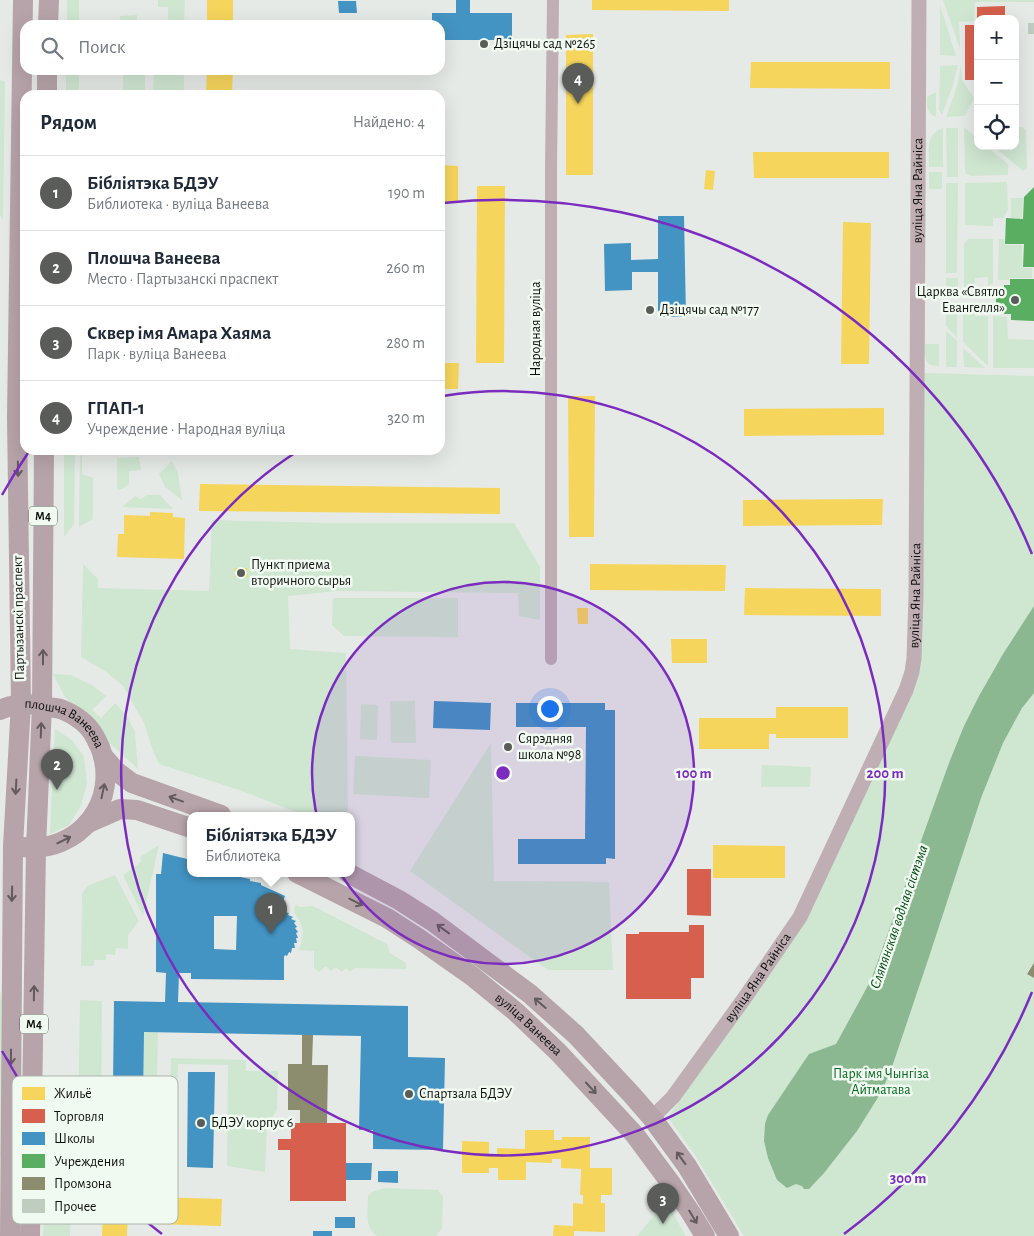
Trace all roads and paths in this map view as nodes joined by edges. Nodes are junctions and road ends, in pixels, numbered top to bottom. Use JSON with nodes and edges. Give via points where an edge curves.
{"nodes":[{"id":1,"x":23,"y":0,"type":"edge"},
{"id":2,"x":49,"y":0,"type":"edge"},
{"id":3,"x":553,"y":0,"type":"edge"},
{"id":4,"x":919,"y":0,"type":"edge"},
{"id":5,"x":23,"y":20,"type":"edge"},
{"id":6,"x":48,"y":20,"type":"edge"},
{"id":7,"x":22,"y":75,"type":"edge"},
{"id":8,"x":47,"y":75,"type":"edge"},
{"id":9,"x":22,"y":90,"type":"edge"},
{"id":10,"x":47,"y":90,"type":"edge"},
{"id":11,"x":20,"y":208,"type":"edge"},
{"id":12,"x":44,"y":455,"type":"edge"},
{"id":13,"x":551,"y":659,"type":"dead end"},
{"id":14,"x":21,"y":703,"type":"junction"},
{"id":15,"x":42,"y":705,"type":"junction"},
{"id":16,"x":0,"y":710,"type":"edge"},
{"id":17,"x":103,"y":756,"type":"junction"},
{"id":18,"x":214,"y":812,"type":"edge"},
{"id":19,"x":88,"y":823,"type":"junction"},
{"id":20,"x":187,"y":827,"type":"edge"},
{"id":21,"x":7,"y":843,"type":"edge"},
{"id":22,"x":36,"y":848,"type":"junction"},
{"id":23,"x":305,"y":877,"type":"edge"},
{"id":24,"x":355,"y":877,"type":"edge"},
{"id":25,"x":33,"y":1076,"type":"edge"},
{"id":26,"x":652,"y":1118,"type":"junction"},
{"id":27,"x":635,"y":1135,"type":"junction"},
{"id":28,"x":672,"y":1185,"type":"junction"},
{"id":29,"x":708,"y":1199,"type":"junction"},
{"id":30,"x":5,"y":1200,"type":"edge"},
{"id":31,"x":10,"y":1236,"type":"edge"},
{"id":32,"x":705,"y":1236,"type":"edge"},
{"id":33,"x":729,"y":1236,"type":"edge"}],
"edges":[{"from":1,"to":5,"type":"main road","name":"Партызанскі праспект","number":"М4","one_way":true},
{"from":2,"to":6,"type":"main road"},
{"from":3,"to":13,"type":"street","name":"Народная вуліца"},
{"from":4,"to":26,"type":"street","name":"вуліца Яна Райніса","via":[[916,596],[912,672],[800,917],[678,1090]]},
{"from":7,"to":9,"type":"main road","name":"Партызанскі праспект","number":"М4","one_way":true},
{"from":8,"to":10,"type":"main road"},
{"from":11,"to":14,"type":"main road","name":"Партызанскі праспект","number":"М4","one_way":true,"via":[[17,417]]},
{"from":15,"to":12,"type":"main road","name":"Партызанскі праспект","number":"М4","one_way":true},
{"from":14,"to":15,"type":"main road","name":"плошча Ванеева"},
{"from":14,"to":16,"type":"main road","name":"плошча Ванеева"},
{"from":14,"to":21,"type":"main road","name":"Партызанскі праспект","number":"М4","one_way":true},
{"from":15,"to":17,"type":"main road","name":"плошча Ванеева","via":[[63,710],[81,720],[95,736]]},
{"from":22,"to":15,"type":"main road","name":"Партызанскі праспект","number":"М4","one_way":true},
{"from":18,"to":17,"type":"main road","one_way":true,"via":[[132,783]]},
{"from":19,"to":17,"type":"main road","name":"плошча Ванеева","one_way":true,"via":[[104,791]]},
{"from":19,"to":20,"type":"main road","via":[[120,809],[137,810]]},
{"from":22,"to":19,"type":"main road","name":"плошча Ванеева","one_way":true,"via":[[65,841]]},
{"from":21,"to":22,"type":"main road","name":"плошча Ванеева"},
{"from":21,"to":30,"type":"main road","name":"Партызанскі праспект","number":"М4","one_way":true},
{"from":25,"to":22,"type":"main road","name":"Партызанскі праспект","number":"М4","one_way":true},
{"from":23,"to":27,"type":"main road","name":"вуліца Ванеева","one_way":true,"via":[[387,918],[472,976],[551,1045]]},
{"from":26,"to":24,"type":"main road","name":"вуліца Ванеева","one_way":true,"via":[[576,1035],[530,994],[424,916]]},
{"from":26,"to":27,"type":"main road"},
{"from":29,"to":26,"type":"main road","name":"вуліца Ванеева","one_way":true},
{"from":27,"to":28,"type":"main road","name":"вуліца Ванеева"},
{"from":28,"to":29,"type":"main road","via":[[687,1181]]},
{"from":28,"to":32,"type":"main road","name":"вуліца Ванеева","one_way":true},
{"from":29,"to":33,"type":"main road","name":"вуліца Ванеева"},
{"from":30,"to":31,"type":"main road","name":"Партызанскі праспект","number":"М4"}]}
